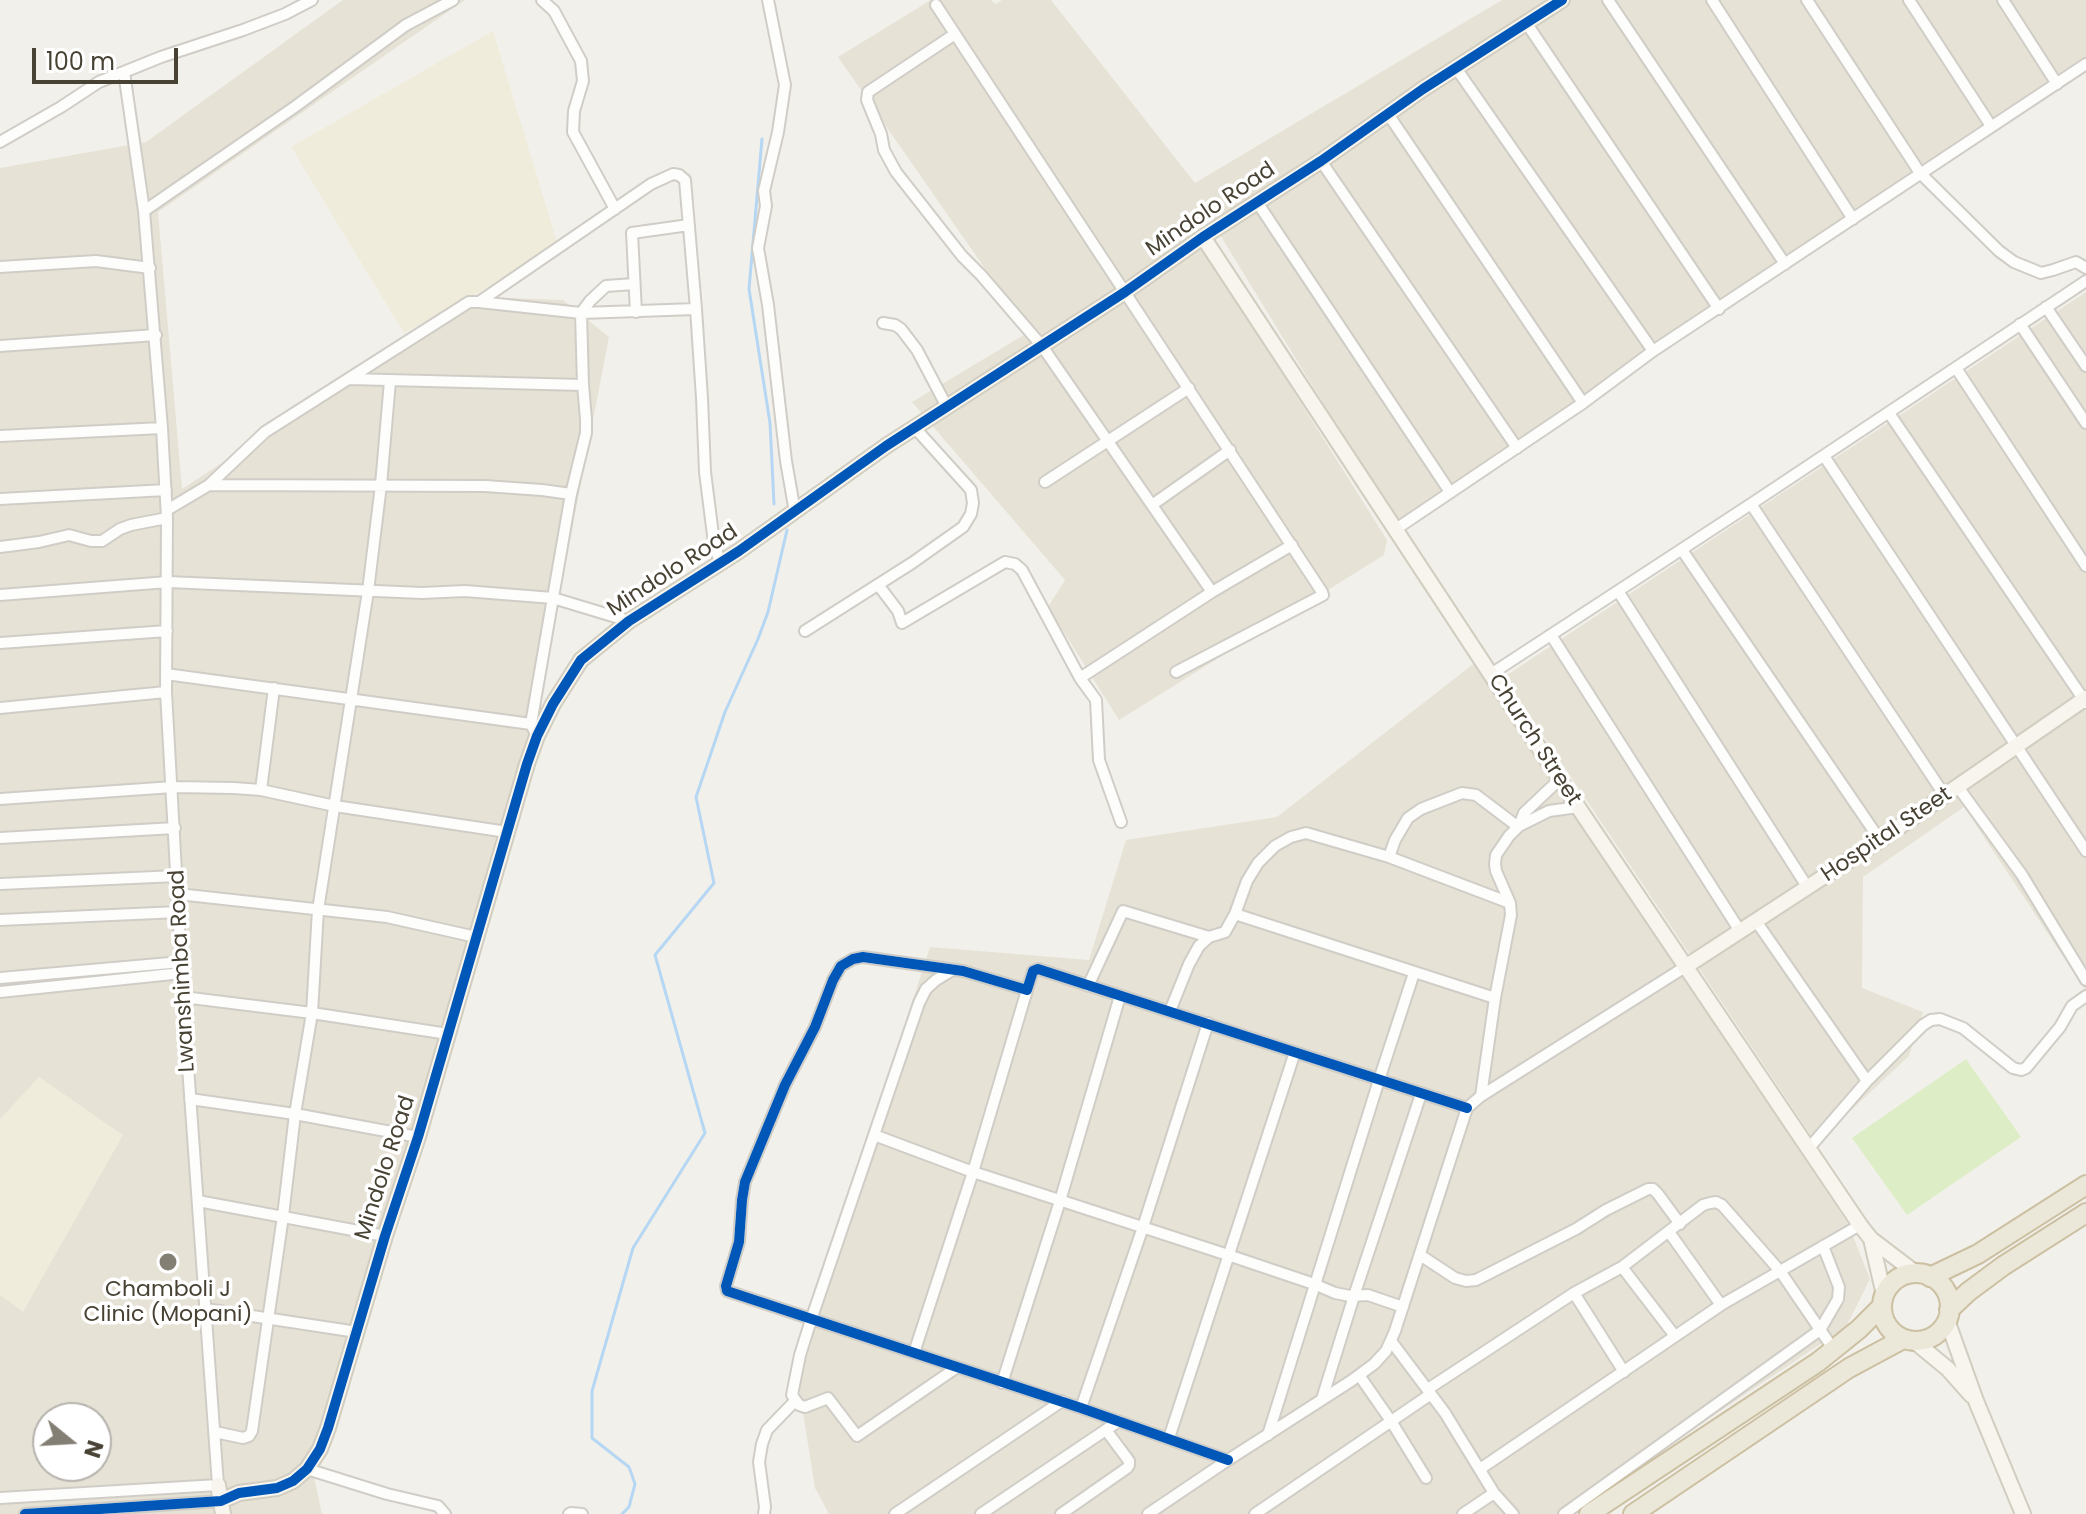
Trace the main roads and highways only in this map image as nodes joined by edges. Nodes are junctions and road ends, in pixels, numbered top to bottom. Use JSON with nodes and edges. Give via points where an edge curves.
{"nodes":[{"id":1,"x":2086,"y":1185,"type":"edge"},
{"id":2,"x":2086,"y":1213,"type":"edge"},
{"id":3,"x":1924,"y":1275,"type":"junction"},
{"id":4,"x":1883,"y":1300,"type":"junction"},
{"id":5,"x":1948,"y":1315,"type":"junction"},
{"id":6,"x":1908,"y":1340,"type":"junction"},
{"id":7,"x":1589,"y":1514,"type":"edge"},
{"id":8,"x":1633,"y":1514,"type":"edge"}],
"edges":[{"from":1,"to":3,"type":"highway","via":[[1978,1254]]},
{"from":2,"to":5,"type":"highway","via":[[2003,1266]]},
{"from":3,"to":4,"type":"highway","via":[[1898,1279]]},
{"from":3,"to":5,"type":"highway","via":[[1945,1290]]},
{"from":4,"to":6,"type":"highway","via":[[1887,1326]]},
{"from":4,"to":7,"type":"highway","via":[[1834,1350]]},
{"from":5,"to":6,"type":"highway","via":[[1934,1336]]},
{"from":6,"to":8,"type":"highway","via":[[1849,1368]]}]}
